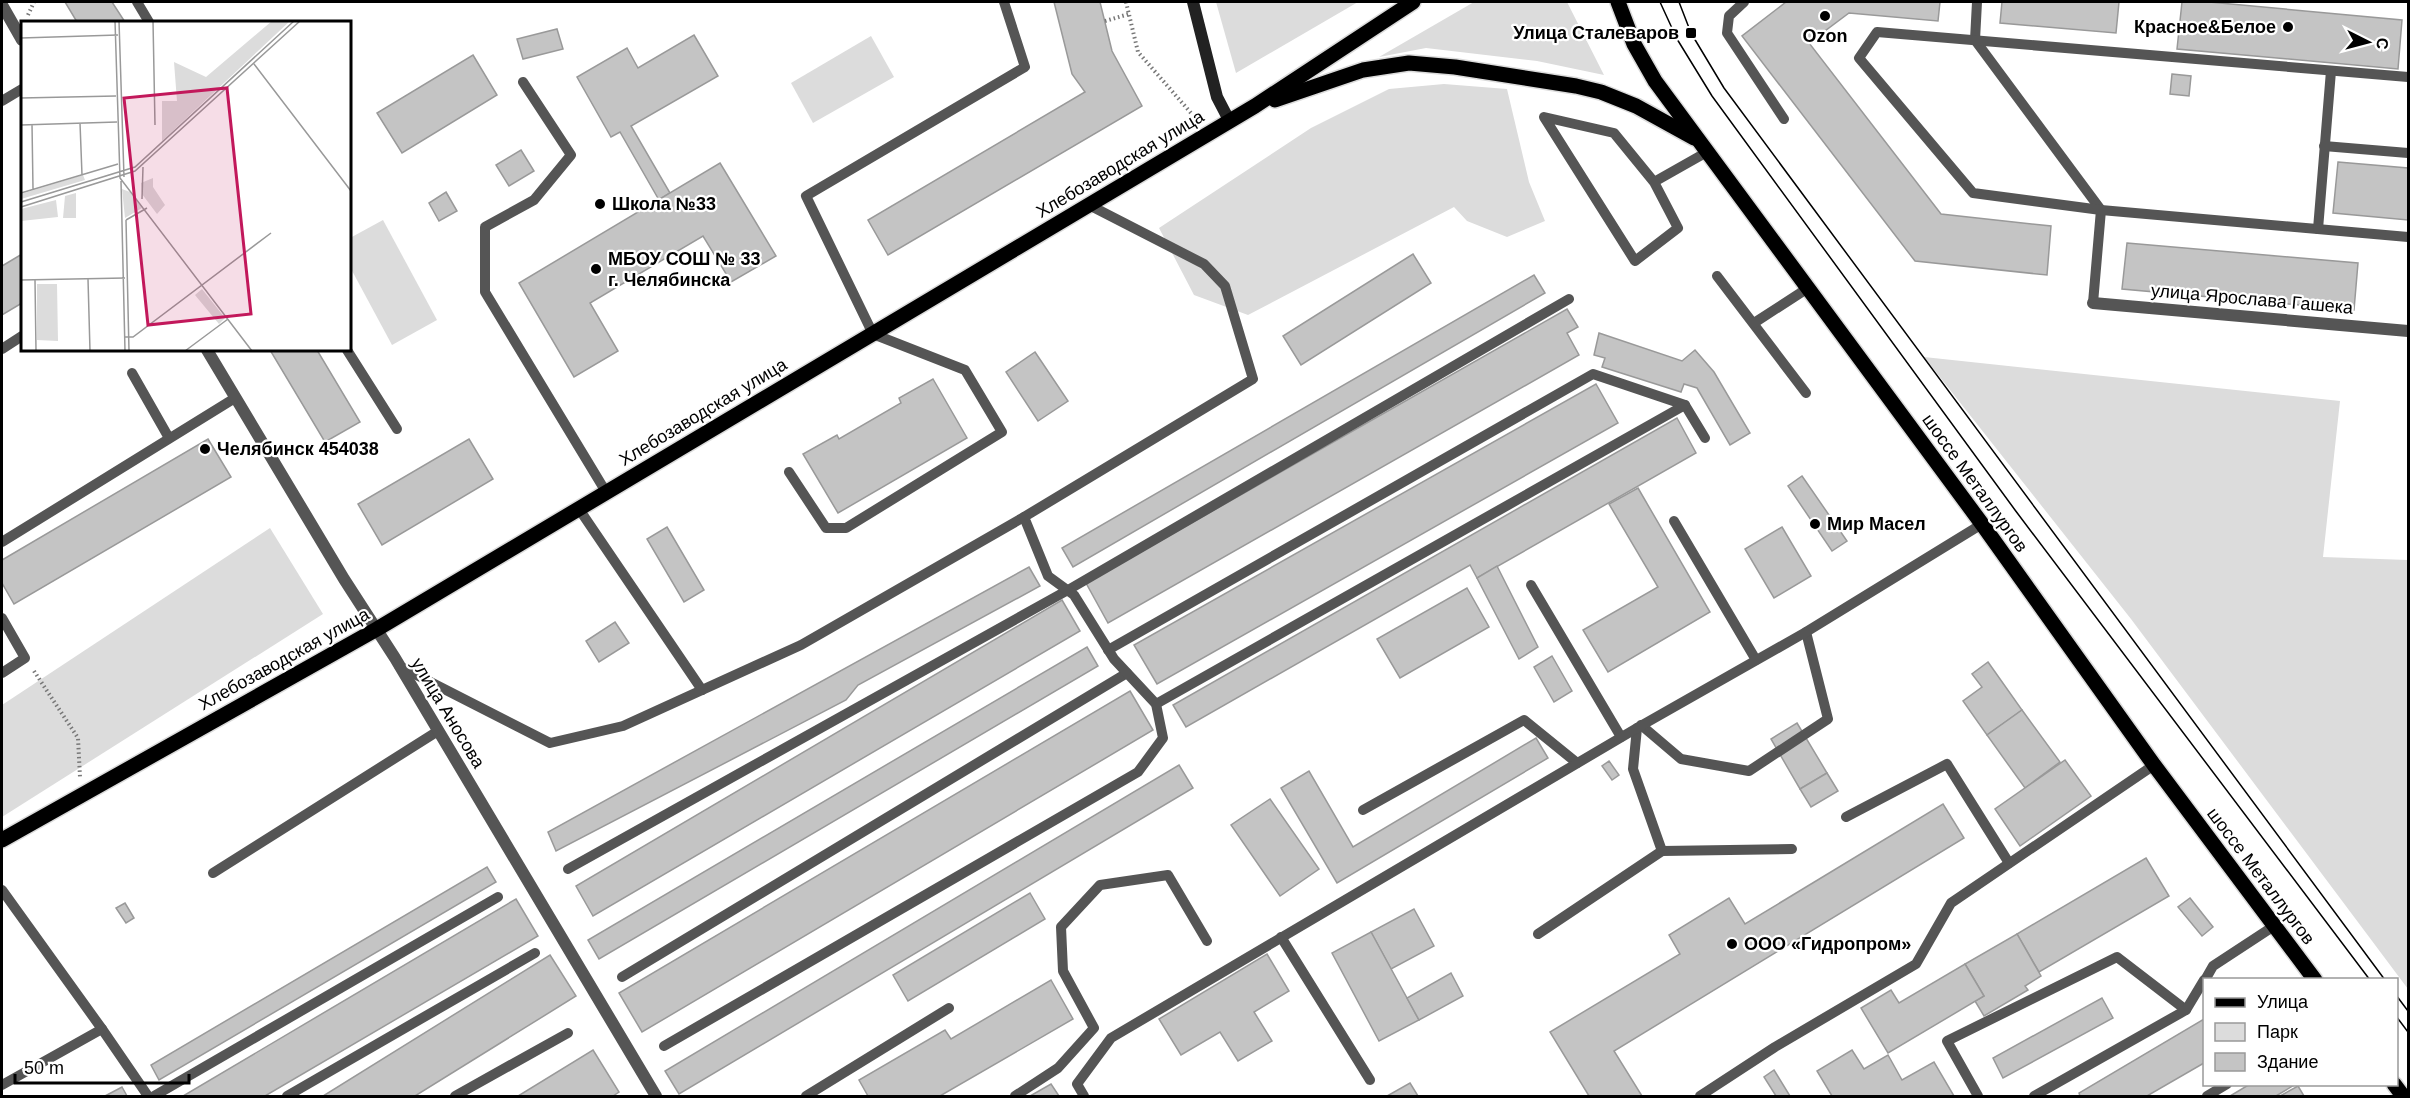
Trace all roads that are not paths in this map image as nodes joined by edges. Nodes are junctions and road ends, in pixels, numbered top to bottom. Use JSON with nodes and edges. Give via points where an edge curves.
{"nodes":[{"id":1,"x":136,"y":2,"type":"edge"},
{"id":2,"x":1004,"y":2,"type":"edge"},
{"id":3,"x":1193,"y":2,"type":"edge"},
{"id":4,"x":1413,"y":2,"type":"edge"},
{"id":5,"x":1618,"y":2,"type":"edge"},
{"id":6,"x":1744,"y":2,"type":"edge"},
{"id":7,"x":1977,"y":2,"type":"edge"},
{"id":8,"x":2,"y":5,"type":"edge"},
{"id":9,"x":148,"y":21,"type":"edge"},
{"id":10,"x":21,"y":38,"type":"edge"},
{"id":11,"x":1975,"y":40,"type":"junction"},
{"id":12,"x":2331,"y":71,"type":"junction"},
{"id":13,"x":2409,"y":77,"type":"edge"},
{"id":14,"x":523,"y":82,"type":"dead end"},
{"id":15,"x":21,"y":90,"type":"edge"},
{"id":16,"x":2,"y":101,"type":"edge"},
{"id":17,"x":1255,"y":106,"type":"junction"},
{"id":18,"x":1784,"y":119,"type":"dead end"},
{"id":19,"x":1230,"y":122,"type":"junction"},
{"id":20,"x":2324,"y":146,"type":"junction"},
{"id":21,"x":1704,"y":147,"type":"junction"},
{"id":22,"x":2409,"y":153,"type":"edge"},
{"id":23,"x":1654,"y":182,"type":"junction"},
{"id":24,"x":1089,"y":205,"type":"junction"},
{"id":25,"x":2101,"y":210,"type":"junction"},
{"id":26,"x":2318,"y":229,"type":"junction"},
{"id":27,"x":2409,"y":237,"type":"edge"},
{"id":28,"x":1717,"y":276,"type":"dead end"},
{"id":29,"x":1808,"y":288,"type":"junction"},
{"id":30,"x":1569,"y":299,"type":"dead end"},
{"id":31,"x":2092,"y":303,"type":"joint"},
{"id":32,"x":1754,"y":323,"type":"junction"},
{"id":33,"x":2409,"y":331,"type":"edge"},
{"id":34,"x":873,"y":334,"type":"junction"},
{"id":35,"x":21,"y":337,"type":"edge"},
{"id":36,"x":2,"y":349,"type":"edge"},
{"id":37,"x":208,"y":351,"type":"edge"},
{"id":38,"x":348,"y":351,"type":"edge"},
{"id":39,"x":132,"y":373,"type":"dead end"},
{"id":40,"x":1806,"y":393,"type":"dead end"},
{"id":41,"x":235,"y":398,"type":"junction"},
{"id":42,"x":1685,"y":405,"type":"junction"},
{"id":43,"x":398,"y":429,"type":"dead end"},
{"id":44,"x":170,"y":438,"type":"junction"},
{"id":45,"x":1705,"y":438,"type":"dead end"},
{"id":46,"x":789,"y":472,"type":"dead end"},
{"id":47,"x":606,"y":492,"type":"junction"},
{"id":48,"x":579,"y":509,"type":"junction"},
{"id":49,"x":1024,"y":517,"type":"junction"},
{"id":50,"x":1674,"y":522,"type":"dead end"},
{"id":51,"x":1982,"y":524,"type":"junction"},
{"id":52,"x":2,"y":542,"type":"edge"},
{"id":53,"x":1531,"y":585,"type":"dead end"},
{"id":54,"x":1068,"y":590,"type":"junction"},
{"id":55,"x":2,"y":618,"type":"edge"},
{"id":56,"x":377,"y":629,"type":"junction"},
{"id":57,"x":1806,"y":632,"type":"junction"},
{"id":58,"x":1108,"y":650,"type":"junction"},
{"id":59,"x":1756,"y":660,"type":"junction"},
{"id":60,"x":399,"y":666,"type":"junction"},
{"id":61,"x":2,"y":673,"type":"edge"},
{"id":62,"x":1127,"y":673,"type":"junction"},
{"id":63,"x":702,"y":690,"type":"junction"},
{"id":64,"x":1156,"y":704,"type":"junction"},
{"id":65,"x":1639,"y":726,"type":"junction"},
{"id":66,"x":438,"y":731,"type":"junction"},
{"id":67,"x":1621,"y":737,"type":"junction"},
{"id":68,"x":1577,"y":763,"type":"junction"},
{"id":69,"x":2154,"y":765,"type":"junction"},
{"id":70,"x":1363,"y":810,"type":"dead end"},
{"id":71,"x":1846,"y":817,"type":"dead end"},
{"id":72,"x":2,"y":840,"type":"edge"},
{"id":73,"x":1792,"y":849,"type":"dead end"},
{"id":74,"x":1662,"y":850,"type":"junction"},
{"id":75,"x":2010,"y":863,"type":"junction"},
{"id":76,"x":567,"y":869,"type":"dead end"},
{"id":77,"x":213,"y":873,"type":"dead end"},
{"id":78,"x":2,"y":890,"type":"edge"},
{"id":79,"x":498,"y":897,"type":"dead end"},
{"id":80,"x":2274,"y":926,"type":"junction"},
{"id":81,"x":1538,"y":934,"type":"dead end"},
{"id":82,"x":1281,"y":937,"type":"junction"},
{"id":83,"x":1207,"y":941,"type":"dead end"},
{"id":84,"x":535,"y":953,"type":"dead end"},
{"id":85,"x":622,"y":977,"type":"dead end"},
{"id":86,"x":2206,"y":978,"type":"edge"},
{"id":87,"x":2313,"y":978,"type":"edge"},
{"id":88,"x":2203,"y":983,"type":"edge"},
{"id":89,"x":949,"y":1008,"type":"dead end"},
{"id":90,"x":2186,"y":1010,"type":"junction"},
{"id":91,"x":102,"y":1029,"type":"junction"},
{"id":92,"x":568,"y":1033,"type":"dead end"},
{"id":93,"x":664,"y":1046,"type":"dead end"},
{"id":94,"x":1370,"y":1080,"type":"dead end"},
{"id":95,"x":2,"y":1085,"type":"edge"},
{"id":96,"x":2224,"y":1086,"type":"edge"},
{"id":97,"x":148,"y":1096,"type":"edge"},
{"id":98,"x":154,"y":1096,"type":"edge"},
{"id":99,"x":287,"y":1096,"type":"edge"},
{"id":100,"x":454,"y":1096,"type":"edge"},
{"id":101,"x":656,"y":1096,"type":"edge"},
{"id":102,"x":806,"y":1096,"type":"edge"},
{"id":103,"x":1015,"y":1096,"type":"edge"},
{"id":104,"x":1084,"y":1096,"type":"edge"},
{"id":105,"x":1700,"y":1096,"type":"edge"},
{"id":106,"x":1978,"y":1096,"type":"edge"},
{"id":107,"x":2034,"y":1096,"type":"edge"},
{"id":108,"x":2207,"y":1096,"type":"edge"}],
"edges":[{"from":1,"to":9,"type":"lane"},
{"from":2,"to":34,"type":"lane","via":[[1025,67],[806,196]]},
{"from":3,"to":19,"type":"street","via":[[1217,97]]},
{"from":4,"to":17,"type":"main road","name":"Хлебозаводская улица"},
{"from":5,"to":21,"type":"main road","name":"шоссе Металлургов","via":[[1634,44],[1655,81]]},
{"from":6,"to":18,"type":"lane","via":[[1729,16],[1727,33]]},
{"from":7,"to":11,"type":"lane"},
{"from":8,"to":10,"type":"street"},
{"from":11,"to":12,"type":"lane"},
{"from":11,"to":25,"type":"lane"},
{"from":11,"to":25,"type":"lane","via":[[1878,32],[1859,58],[1973,193]]},
{"from":12,"to":13,"type":"lane"},
{"from":12,"to":20,"type":"lane"},
{"from":14,"to":47,"type":"lane","via":[[571,155],[534,200],[486,227],[485,292]]},
{"from":15,"to":16,"type":"lane"},
{"from":17,"to":19,"type":"main road","name":"Хлебозаводская улица"},
{"from":17,"to":21,"type":"main road","via":[[1363,70],[1409,63],[1455,67],[1601,92],[1636,106]]},
{"from":19,"to":24,"type":"main road","name":"Хлебозаводская улица"},
{"from":20,"to":22,"type":"lane"},
{"from":20,"to":26,"type":"lane"},
{"from":21,"to":23,"type":"lane"},
{"from":21,"to":29,"type":"main road","name":"шоссе Металлургов"},
{"from":23,"to":23,"type":"lane","via":[[1614,133],[1544,117],[1635,261],[1678,228]]},
{"from":24,"to":34,"type":"main road","name":"Хлебозаводская улица"},
{"from":24,"to":49,"type":"lane","via":[[1203,264],[1225,286],[1253,379]]},
{"from":25,"to":26,"type":"lane"},
{"from":25,"to":31,"type":"lane"},
{"from":26,"to":27,"type":"lane"},
{"from":28,"to":32,"type":"lane"},
{"from":29,"to":32,"type":"lane"},
{"from":29,"to":51,"type":"main road","name":"шоссе Металлургов"},
{"from":30,"to":54,"type":"lane"},
{"from":31,"to":33,"type":"street","name":"улица Ярослава Гашека"},
{"from":32,"to":40,"type":"lane"},
{"from":34,"to":46,"type":"lane","via":[[965,370],[1002,432],[846,528],[826,528]]},
{"from":34,"to":47,"type":"main road","name":"Хлебозаводская улица"},
{"from":35,"to":36,"type":"lane"},
{"from":37,"to":41,"type":"street","name":"улица Аносова"},
{"from":38,"to":43,"type":"lane"},
{"from":39,"to":44,"type":"lane"},
{"from":41,"to":44,"type":"lane"},
{"from":41,"to":56,"type":"street","name":"улица Аносова"},
{"from":42,"to":45,"type":"lane"},
{"from":42,"to":58,"type":"lane","via":[[1593,374]]},
{"from":42,"to":64,"type":"lane"},
{"from":44,"to":52,"type":"lane"},
{"from":47,"to":48,"type":"main road","name":"Хлебозаводская улица"},
{"from":48,"to":56,"type":"main road","name":"Хлебозаводская улица"},
{"from":48,"to":63,"type":"lane"},
{"from":49,"to":54,"type":"lane","via":[[1048,576]]},
{"from":49,"to":63,"type":"lane","via":[[801,645]]},
{"from":50,"to":59,"type":"lane"},
{"from":51,"to":57,"type":"lane"},
{"from":51,"to":69,"type":"main road","name":"шоссе Металлургов"},
{"from":53,"to":67,"type":"lane"},
{"from":54,"to":58,"type":"lane"},
{"from":54,"to":76,"type":"lane"},
{"from":55,"to":61,"type":"lane","via":[[25,658]]},
{"from":56,"to":60,"type":"street","name":"улица Аносова"},
{"from":56,"to":72,"type":"main road","name":"Хлебозаводская улица"},
{"from":57,"to":59,"type":"lane"},
{"from":57,"to":65,"type":"lane","via":[[1828,719],[1749,771],[1681,759]]},
{"from":58,"to":62,"type":"lane"},
{"from":59,"to":65,"type":"lane"},
{"from":60,"to":63,"type":"lane","via":[[550,743],[623,726]]},
{"from":60,"to":66,"type":"street","name":"улица Аносова"},
{"from":62,"to":64,"type":"lane"},
{"from":62,"to":85,"type":"lane"},
{"from":64,"to":93,"type":"lane","via":[[1163,738],[1138,772]]},
{"from":65,"to":67,"type":"lane"},
{"from":65,"to":74,"type":"lane","via":[[1633,769]]},
{"from":66,"to":77,"type":"lane"},
{"from":66,"to":101,"type":"street","name":"улица Аносова"},
{"from":67,"to":68,"type":"lane"},
{"from":68,"to":70,"type":"lane","via":[[1524,720]]},
{"from":68,"to":82,"type":"lane"},
{"from":69,"to":75,"type":"lane"},
{"from":69,"to":80,"type":"main road","name":"шоссе Металлургов"},
{"from":71,"to":75,"type":"lane","via":[[1947,764]]},
{"from":73,"to":74,"type":"lane"},
{"from":74,"to":81,"type":"lane"},
{"from":75,"to":105,"type":"lane","via":[[1951,903],[1916,964]]},
{"from":78,"to":91,"type":"lane"},
{"from":79,"to":98,"type":"lane"},
{"from":80,"to":86,"type":"lane","via":[[2213,966]]},
{"from":80,"to":87,"type":"main road","name":"шоссе Металлургов"},
{"from":82,"to":94,"type":"lane"},
{"from":82,"to":104,"type":"lane","via":[[1111,1038],[1077,1084]]},
{"from":83,"to":103,"type":"lane","via":[[1168,875],[1100,885],[1061,927],[1063,971],[1094,1028],[1058,1068]]},
{"from":84,"to":99,"type":"lane"},
{"from":88,"to":90,"type":"lane"},
{"from":89,"to":102,"type":"lane"},
{"from":90,"to":106,"type":"lane","via":[[2117,957],[1947,1041]]},
{"from":90,"to":107,"type":"lane"},
{"from":91,"to":95,"type":"lane"},
{"from":91,"to":97,"type":"lane"},
{"from":92,"to":100,"type":"lane"},
{"from":96,"to":108,"type":"lane"}]}
